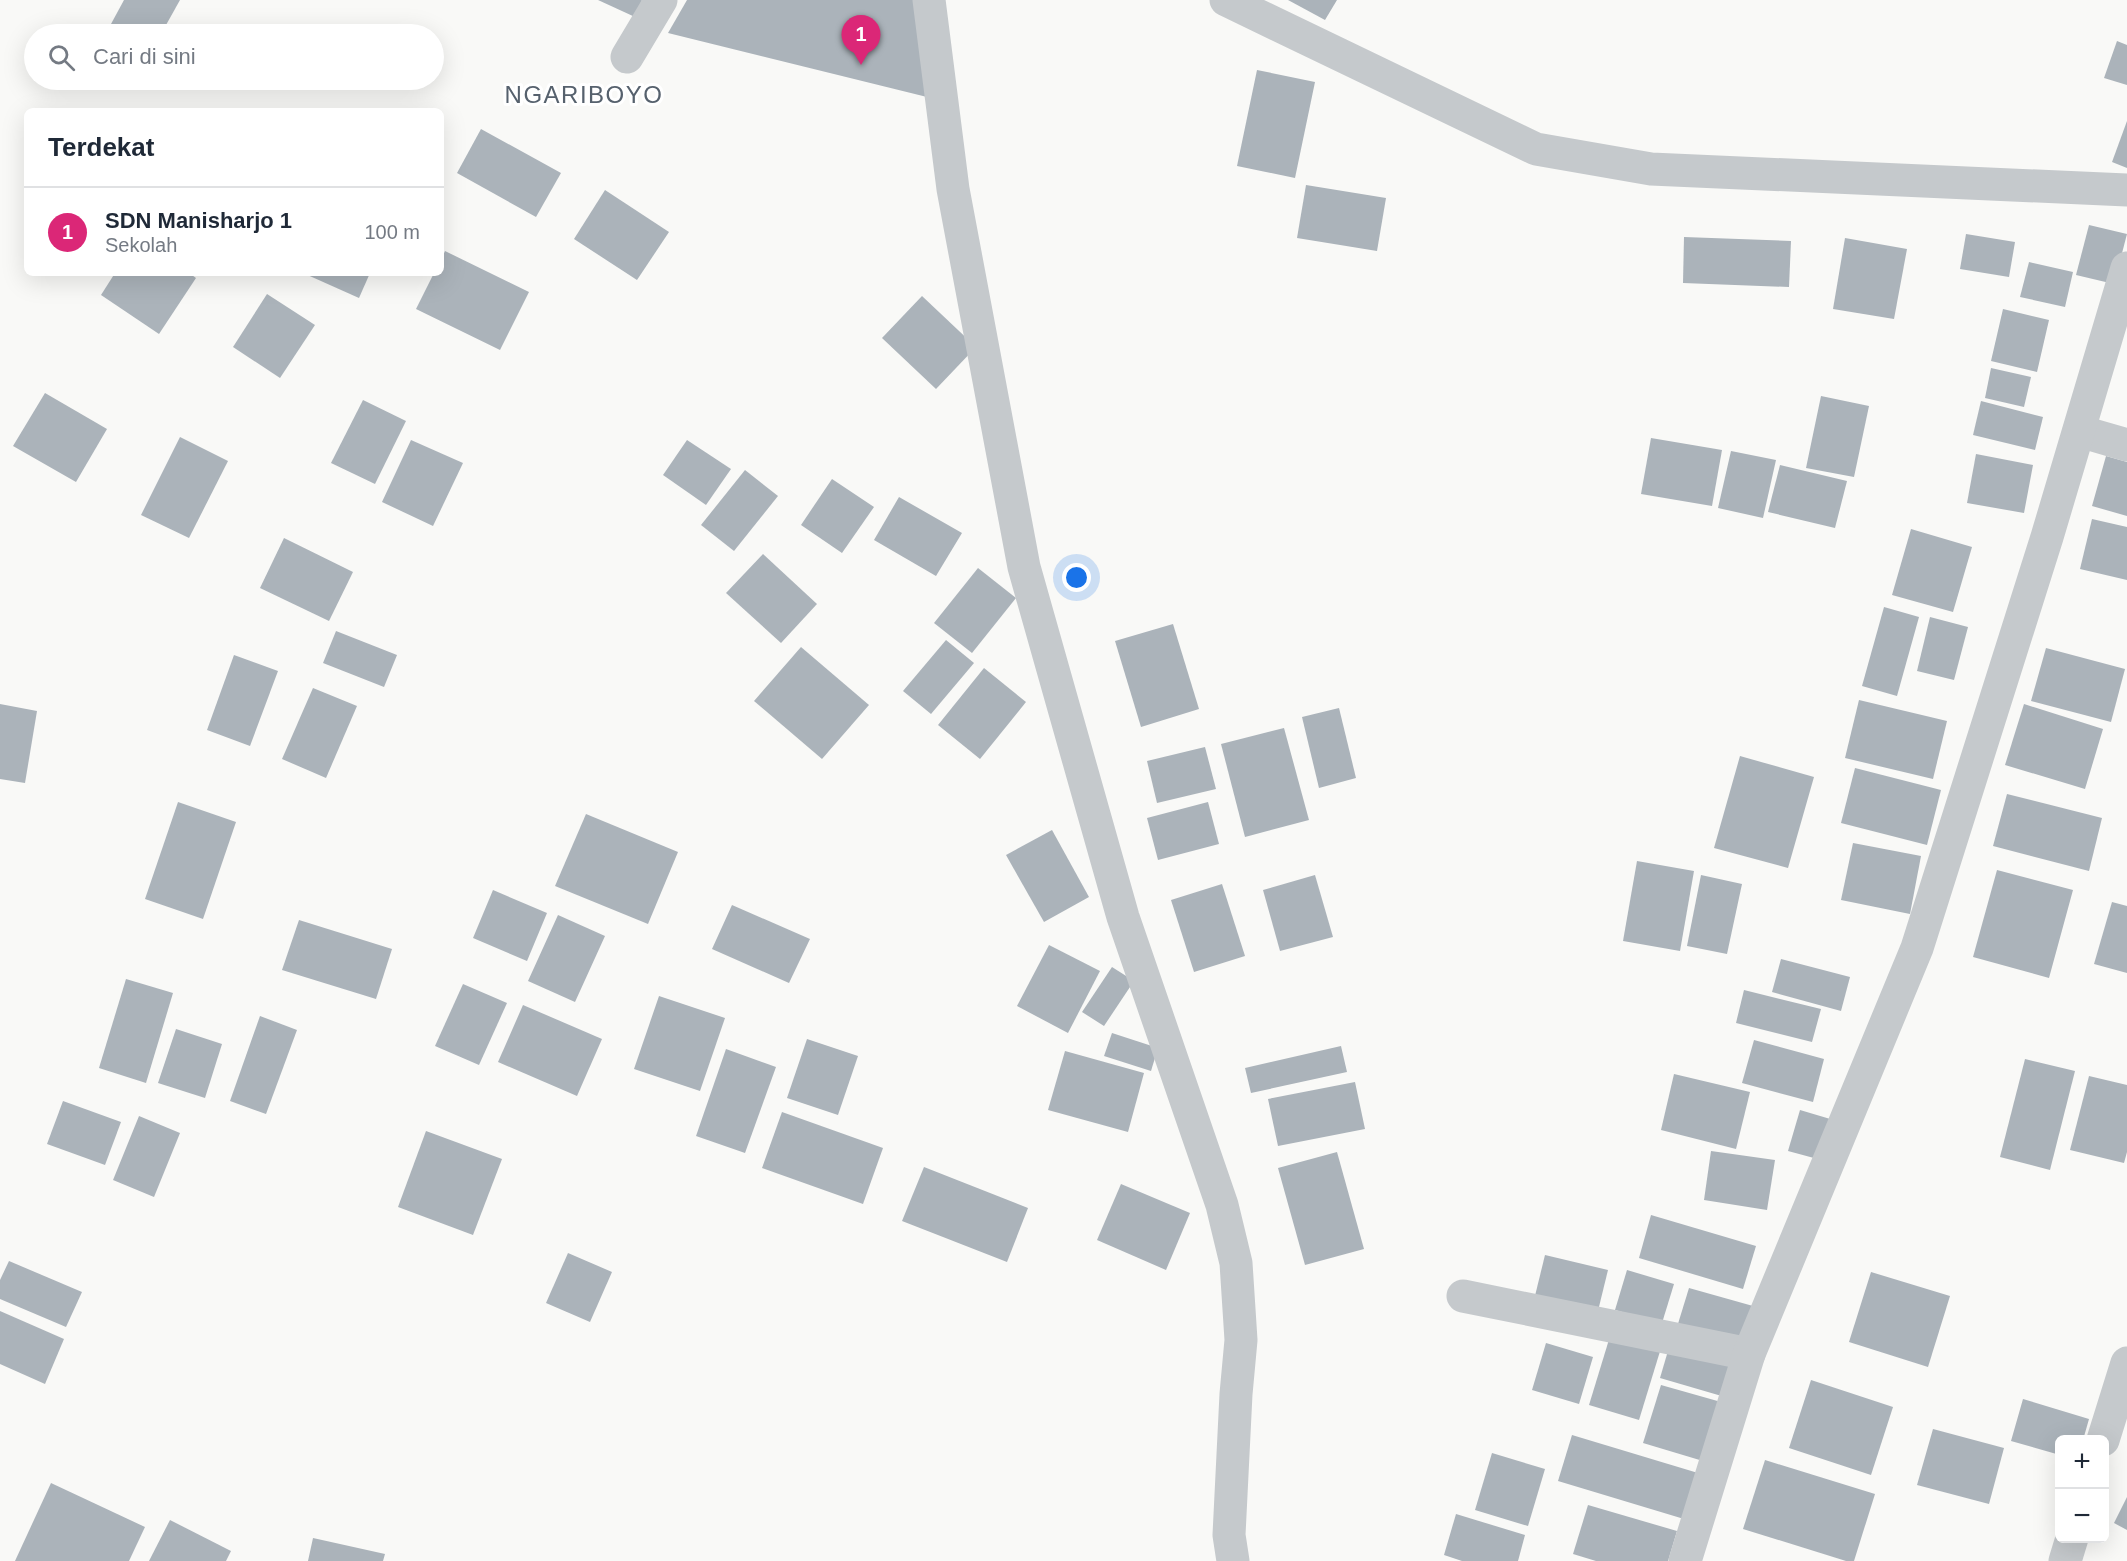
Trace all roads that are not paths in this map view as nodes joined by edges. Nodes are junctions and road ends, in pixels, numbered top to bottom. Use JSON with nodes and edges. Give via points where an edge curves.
{"nodes":[{"id":1,"x":661,"y":0,"type":"edge"},
{"id":2,"x":929,"y":0,"type":"edge"},
{"id":3,"x":1226,"y":0,"type":"edge"},
{"id":4,"x":627,"y":57,"type":"dead end"},
{"id":5,"x":2127,"y":190,"type":"edge"},
{"id":6,"x":2127,"y":268,"type":"edge"},
{"id":7,"x":2079,"y":431,"type":"junction"},
{"id":8,"x":2127,"y":445,"type":"edge"},
{"id":9,"x":1463,"y":1296,"type":"dead end"},
{"id":10,"x":1749,"y":1354,"type":"junction"},
{"id":11,"x":2127,"y":1363,"type":"edge"},
{"id":12,"x":2105,"y":1435,"type":"edge"},
{"id":13,"x":2071,"y":1543,"type":"edge"},
{"id":14,"x":1233,"y":1561,"type":"edge"},
{"id":15,"x":1685,"y":1561,"type":"edge"},
{"id":16,"x":2065,"y":1561,"type":"edge"}],
"edges":[{"from":1,"to":4,"type":"street"},
{"from":2,"to":14,"type":"street","via":[[953,189],[1024,567],[1123,917],[1222,1205],[1236,1263],[1241,1340],[1229,1535]]},
{"from":3,"to":5,"type":"street","via":[[1536,149],[1651,169]]},
{"from":6,"to":7,"type":"street"},
{"from":7,"to":8,"type":"street"},
{"from":7,"to":10,"type":"street","via":[[1917,948]]},
{"from":9,"to":10,"type":"street"},
{"from":10,"to":15,"type":"street"},
{"from":11,"to":12,"type":"street"},
{"from":13,"to":16,"type":"street"}]}
